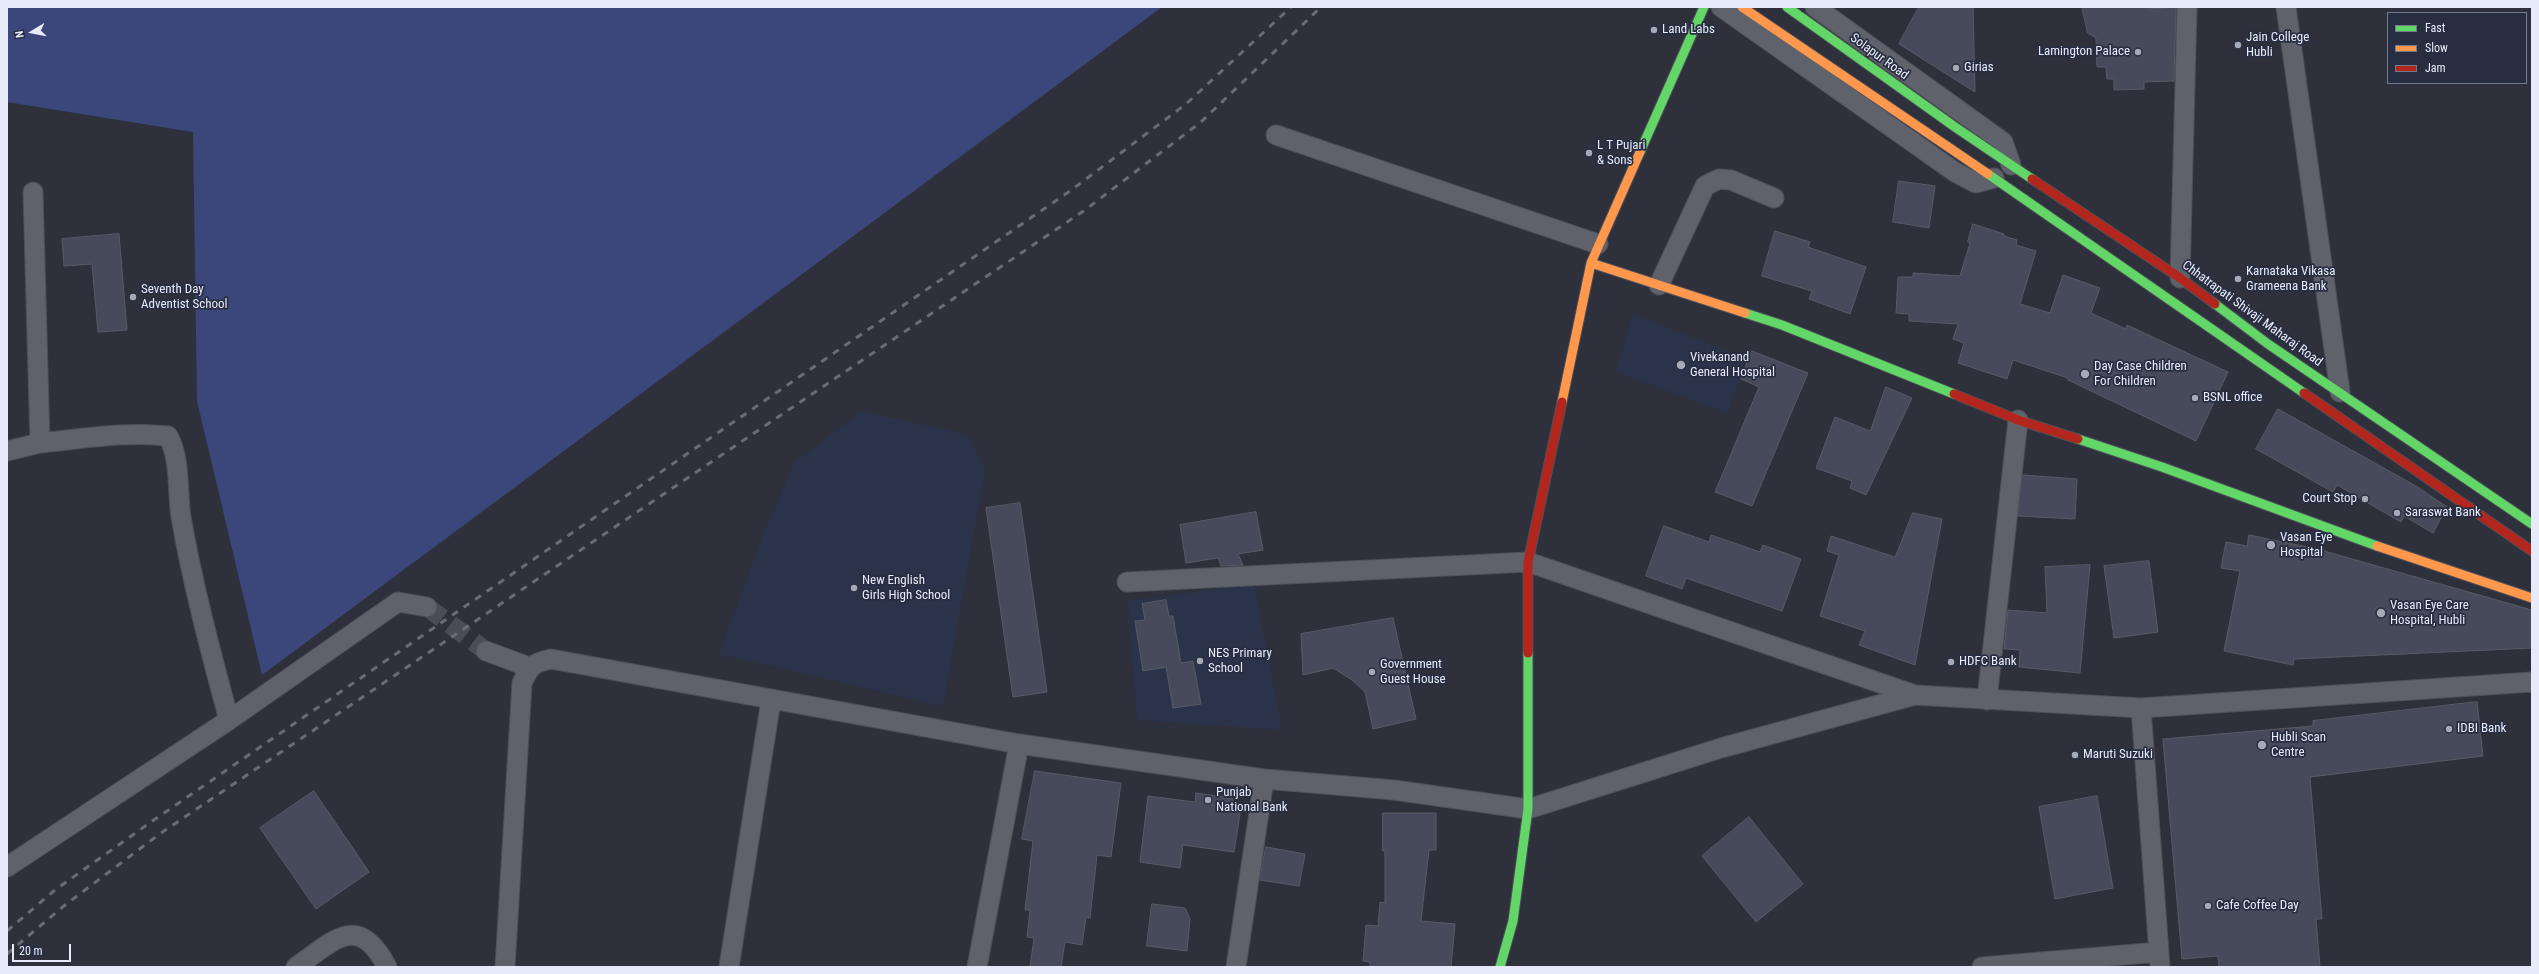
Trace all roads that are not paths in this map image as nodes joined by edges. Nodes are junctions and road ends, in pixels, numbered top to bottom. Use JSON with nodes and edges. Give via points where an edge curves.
{"nodes":[{"id":1,"x":1704,"y":7,"type":"edge"},
{"id":2,"x":1721,"y":7,"type":"edge"},
{"id":3,"x":1742,"y":7,"type":"edge"},
{"id":4,"x":1787,"y":7,"type":"edge"},
{"id":5,"x":1815,"y":7,"type":"edge"},
{"id":6,"x":2187,"y":7,"type":"edge"},
{"id":7,"x":2286,"y":7,"type":"edge"},
{"id":8,"x":1954,"y":128,"type":"joint"},
{"id":9,"x":1276,"y":134,"type":"dead end"},
{"id":10,"x":2011,"y":165,"type":"junction"},
{"id":11,"x":1994,"y":178,"type":"junction"},
{"id":12,"x":33,"y":192,"type":"dead end"},
{"id":13,"x":1774,"y":198,"type":"dead end"},
{"id":14,"x":1598,"y":244,"type":"junction"},
{"id":15,"x":1591,"y":263,"type":"junction"},
{"id":16,"x":2180,"y":278,"type":"junction"},
{"id":17,"x":1659,"y":285,"type":"junction"},
{"id":18,"x":2340,"y":392,"type":"junction"},
{"id":19,"x":2018,"y":420,"type":"junction"},
{"id":20,"x":40,"y":443,"type":"junction"},
{"id":21,"x":7,"y":451,"type":"edge"},
{"id":22,"x":2532,"y":524,"type":"edge"},
{"id":23,"x":2532,"y":551,"type":"edge"},
{"id":24,"x":1528,"y":562,"type":"junction"},
{"id":25,"x":1127,"y":582,"type":"dead end"},
{"id":26,"x":2532,"y":598,"type":"edge"},
{"id":27,"x":427,"y":607,"type":"tunnel mouth"},
{"id":28,"x":486,"y":651,"type":"tunnel mouth"},
{"id":29,"x":529,"y":667,"type":"junction"},
{"id":30,"x":2532,"y":682,"type":"edge"},
{"id":31,"x":1915,"y":695,"type":"junction"},
{"id":32,"x":771,"y":700,"type":"junction"},
{"id":33,"x":1987,"y":700,"type":"junction"},
{"id":34,"x":2141,"y":708,"type":"junction"},
{"id":35,"x":229,"y":720,"type":"junction"},
{"id":36,"x":1019,"y":744,"type":"junction"},
{"id":37,"x":1264,"y":779,"type":"junction"},
{"id":38,"x":1528,"y":809,"type":"junction"},
{"id":39,"x":7,"y":867,"type":"edge"},
{"id":40,"x":2159,"y":959,"type":"edge"},
{"id":41,"x":296,"y":967,"type":"edge"},
{"id":42,"x":387,"y":967,"type":"edge"},
{"id":43,"x":505,"y":967,"type":"edge"},
{"id":44,"x":729,"y":967,"type":"edge"},
{"id":45,"x":977,"y":967,"type":"edge"},
{"id":46,"x":1236,"y":967,"type":"edge"},
{"id":47,"x":1500,"y":967,"type":"edge"},
{"id":48,"x":1982,"y":967,"type":"edge"}],
"edges":[{"from":1,"to":14,"type":"street"},
{"from":2,"to":11,"type":"street","via":[[1955,172],[1976,183]]},
{"from":3,"to":11,"type":"street"},
{"from":4,"to":8,"type":"street","name":"Solapur Road"},
{"from":5,"to":10,"type":"street","via":[[2003,142]]},
{"from":6,"to":16,"type":"street"},
{"from":7,"to":18,"type":"street"},
{"from":8,"to":10,"type":"street","name":"Chhatrapati Shivaji Maharaj Road"},
{"from":9,"to":14,"type":"street"},
{"from":10,"to":16,"type":"street","name":"Chhatrapati Shivaji Maharaj Road"},
{"from":11,"to":23,"type":"street"},
{"from":12,"to":20,"type":"street"},
{"from":13,"to":17,"type":"street","via":[[1731,180],[1719,179],[1705,186]]},
{"from":14,"to":15,"type":"street"},
{"from":15,"to":17,"type":"street"},
{"from":15,"to":24,"type":"street"},
{"from":16,"to":18,"type":"street","name":"Chhatrapati Shivaji Maharaj Road","via":[[2268,344]]},
{"from":17,"to":19,"type":"street","via":[[1782,325]]},
{"from":18,"to":22,"type":"street","name":"Chhatrapati Shivaji Maharaj Road"},
{"from":19,"to":26,"type":"street","via":[[2162,467],[2513,594]]},
{"from":19,"to":33,"type":"street"},
{"from":20,"to":21,"type":"street"},
{"from":20,"to":35,"type":"street","via":[[154,434],[168,436],[174,447],[181,516],[189,560]]},
{"from":24,"to":25,"type":"street"},
{"from":24,"to":31,"type":"street"},
{"from":24,"to":38,"type":"street"},
{"from":27,"to":35,"type":"street","via":[[398,602]]},
{"from":28,"to":29,"type":"street"},
{"from":29,"to":32,"type":"street","via":[[551,659]]},
{"from":29,"to":43,"type":"street","via":[[522,683]]},
{"from":30,"to":34,"type":"street"},
{"from":31,"to":33,"type":"street"},
{"from":31,"to":38,"type":"street","via":[[1721,748]]},
{"from":32,"to":36,"type":"street"},
{"from":32,"to":44,"type":"street"},
{"from":33,"to":34,"type":"street"},
{"from":34,"to":40,"type":"street"},
{"from":35,"to":39,"type":"street"},
{"from":36,"to":37,"type":"street"},
{"from":36,"to":45,"type":"street"},
{"from":37,"to":38,"type":"street","via":[[1394,790]]},
{"from":37,"to":46,"type":"street"},
{"from":38,"to":47,"type":"street","via":[[1513,921]]},
{"from":40,"to":48,"type":"street"},
{"from":41,"to":42,"type":"street","via":[[345,935],[356,934],[365,937]]}]}
